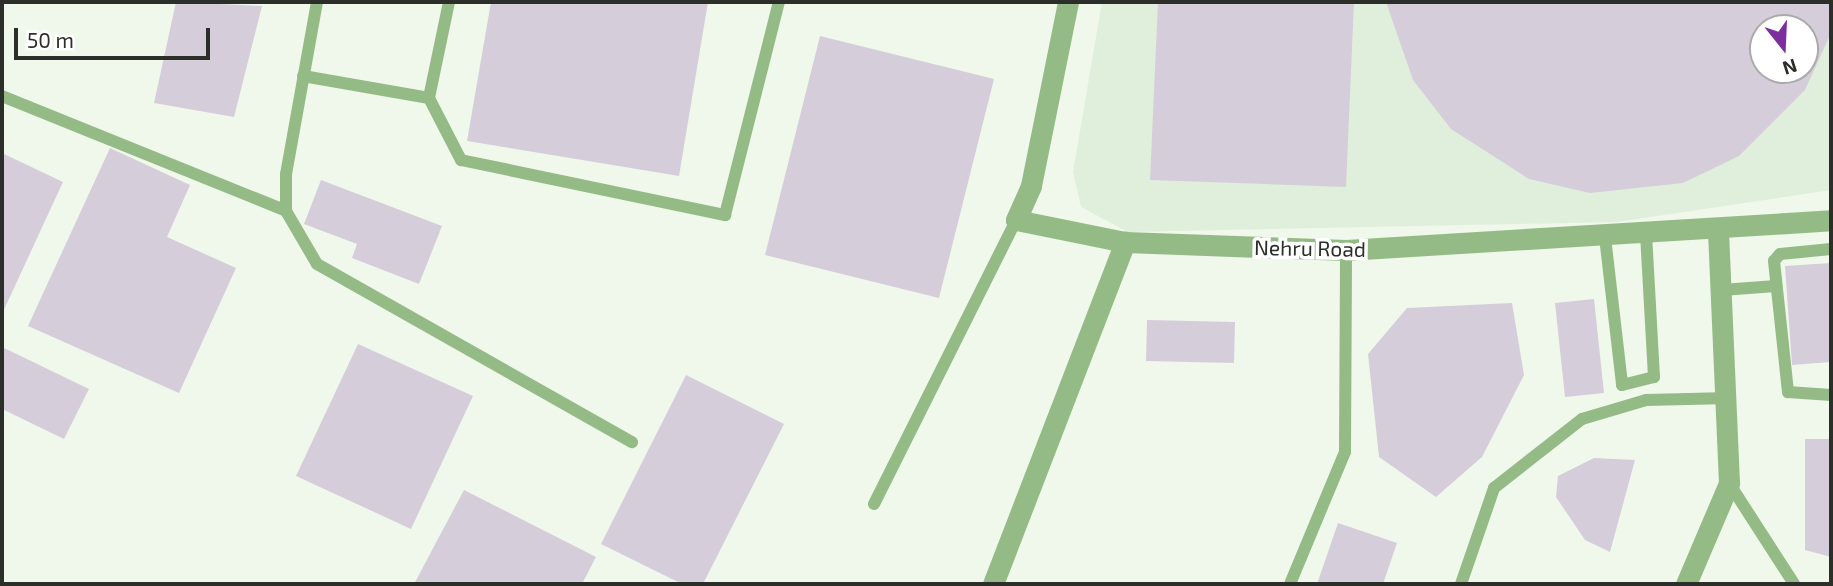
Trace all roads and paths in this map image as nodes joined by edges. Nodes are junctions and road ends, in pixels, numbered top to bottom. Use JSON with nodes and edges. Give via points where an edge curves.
{"nodes":[{"id":1,"x":317,"y":2,"type":"edge"},
{"id":2,"x":449,"y":2,"type":"edge"},
{"id":3,"x":779,"y":2,"type":"edge"},
{"id":4,"x":1068,"y":2,"type":"edge"},
{"id":5,"x":303,"y":76,"type":"junction"},
{"id":6,"x":2,"y":96,"type":"edge"},
{"id":7,"x":429,"y":98,"type":"junction"},
{"id":8,"x":286,"y":211,"type":"junction"},
{"id":9,"x":1016,"y":220,"type":"junction"},
{"id":10,"x":1831,"y":220,"type":"edge"},
{"id":11,"x":1718,"y":230,"type":"junction"},
{"id":12,"x":1646,"y":235,"type":"junction"},
{"id":13,"x":1605,"y":237,"type":"junction"},
{"id":14,"x":1125,"y":242,"type":"junction"},
{"id":15,"x":1831,"y":249,"type":"edge"},
{"id":16,"x":1346,"y":250,"type":"junction"},
{"id":17,"x":1776,"y":286,"type":"junction"},
{"id":18,"x":1722,"y":289,"type":"junction"},
{"id":19,"x":1831,"y":395,"type":"edge"},
{"id":20,"x":1730,"y":398,"type":"junction"},
{"id":21,"x":632,"y":442,"type":"dead end"},
{"id":22,"x":1729,"y":483,"type":"junction"},
{"id":23,"x":874,"y":504,"type":"dead end"},
{"id":24,"x":993,"y":584,"type":"edge"},
{"id":25,"x":1290,"y":584,"type":"edge"},
{"id":26,"x":1461,"y":584,"type":"edge"},
{"id":27,"x":1686,"y":584,"type":"edge"},
{"id":28,"x":1794,"y":584,"type":"edge"}],
"edges":[{"from":1,"to":5,"type":"lane"},
{"from":2,"to":7,"type":"lane"},
{"from":3,"to":7,"type":"lane","via":[[725,215],[461,160]]},
{"from":4,"to":9,"type":"street","via":[[1031,186]]},
{"from":5,"to":7,"type":"lane"},
{"from":5,"to":8,"type":"lane","via":[[286,174]]},
{"from":6,"to":8,"type":"lane"},
{"from":8,"to":21,"type":"lane","via":[[317,264]]},
{"from":9,"to":14,"type":"street","name":"Nehru Road"},
{"from":9,"to":23,"type":"lane"},
{"from":10,"to":11,"type":"street","name":"Nehru Road"},
{"from":11,"to":12,"type":"street","name":"Nehru Road"},
{"from":11,"to":18,"type":"street"},
{"from":12,"to":13,"type":"street","name":"Nehru Road"},
{"from":12,"to":13,"type":"lane","via":[[1654,377],[1622,385]]},
{"from":13,"to":16,"type":"street","name":"Nehru Road"},
{"from":14,"to":16,"type":"street","name":"Nehru Road"},
{"from":14,"to":24,"type":"street"},
{"from":15,"to":17,"type":"lane","via":[[1777,255]]},
{"from":16,"to":25,"type":"lane","via":[[1345,452]]},
{"from":17,"to":18,"type":"lane"},
{"from":17,"to":19,"type":"lane","via":[[1788,392]]},
{"from":18,"to":20,"type":"street"},
{"from":20,"to":22,"type":"street"},
{"from":20,"to":26,"type":"lane","via":[[1630,402],[1582,419],[1494,488]]},
{"from":22,"to":27,"type":"street"},
{"from":22,"to":28,"type":"lane"}]}
